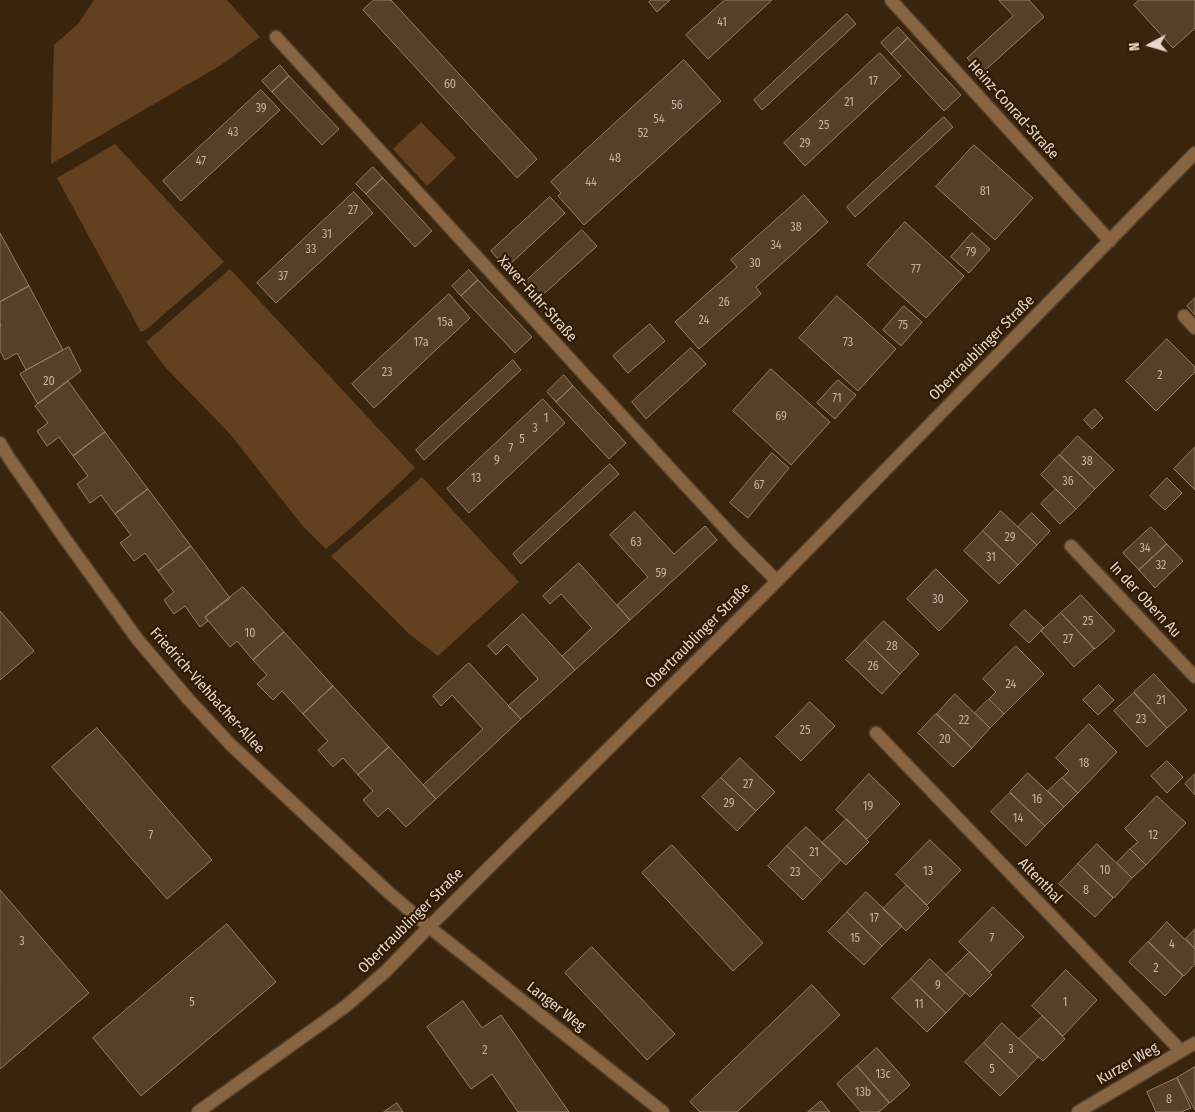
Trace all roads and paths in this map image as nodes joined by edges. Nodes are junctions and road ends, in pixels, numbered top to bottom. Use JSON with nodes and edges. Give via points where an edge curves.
{"nodes":[{"id":1,"x":891,"y":0,"type":"edge"},
{"id":2,"x":276,"y":37,"type":"dead end"},
{"id":3,"x":1195,"y":153,"type":"edge"},
{"id":4,"x":1110,"y":241,"type":"junction"},
{"id":5,"x":1184,"y":316,"type":"dead end"},
{"id":6,"x":1195,"y":328,"type":"edge"},
{"id":7,"x":0,"y":443,"type":"edge"},
{"id":8,"x":5,"y":461,"type":"edge"},
{"id":9,"x":1071,"y":546,"type":"dead end"},
{"id":10,"x":777,"y":580,"type":"junction"},
{"id":11,"x":1195,"y":677,"type":"edge"},
{"id":12,"x":876,"y":732,"type":"dead end"},
{"id":13,"x":429,"y":926,"type":"junction"},
{"id":14,"x":1195,"y":1043,"type":"edge"},
{"id":15,"x":1181,"y":1051,"type":"junction"},
{"id":16,"x":198,"y":1112,"type":"edge"},
{"id":17,"x":663,"y":1112,"type":"edge"},
{"id":18,"x":1078,"y":1112,"type":"edge"}],
"edges":[{"from":1,"to":4,"type":"street","name":"Heinz-Conrad-Straße"},
{"from":2,"to":10,"type":"street","name":"Xaver-Fuhr-Straße","via":[[739,543]]},
{"from":3,"to":4,"type":"street","name":"Obertraublinger Straße"},
{"from":4,"to":10,"type":"street","name":"Obertraublinger Straße"},
{"from":5,"to":6,"type":"street"},
{"from":7,"to":8,"type":"street","name":"Friedrich-Viehbacher-Allee"},
{"from":8,"to":13,"type":"street","name":"Friedrich-Viehbacher-Allee","via":[[138,640],[189,700],[275,788]]},
{"from":9,"to":11,"type":"street","name":"In der Obern Au"},
{"from":10,"to":13,"type":"street","name":"Obertraublinger Straße"},
{"from":12,"to":15,"type":"street","name":"Altenthal"},
{"from":13,"to":16,"type":"street","name":"Obertraublinger Straße","via":[[386,972],[346,1006]]},
{"from":13,"to":17,"type":"street","name":"Langer Weg"},
{"from":14,"to":15,"type":"street","name":"Kurzer Weg"},
{"from":15,"to":18,"type":"street","name":"Kurzer Weg"}]}
